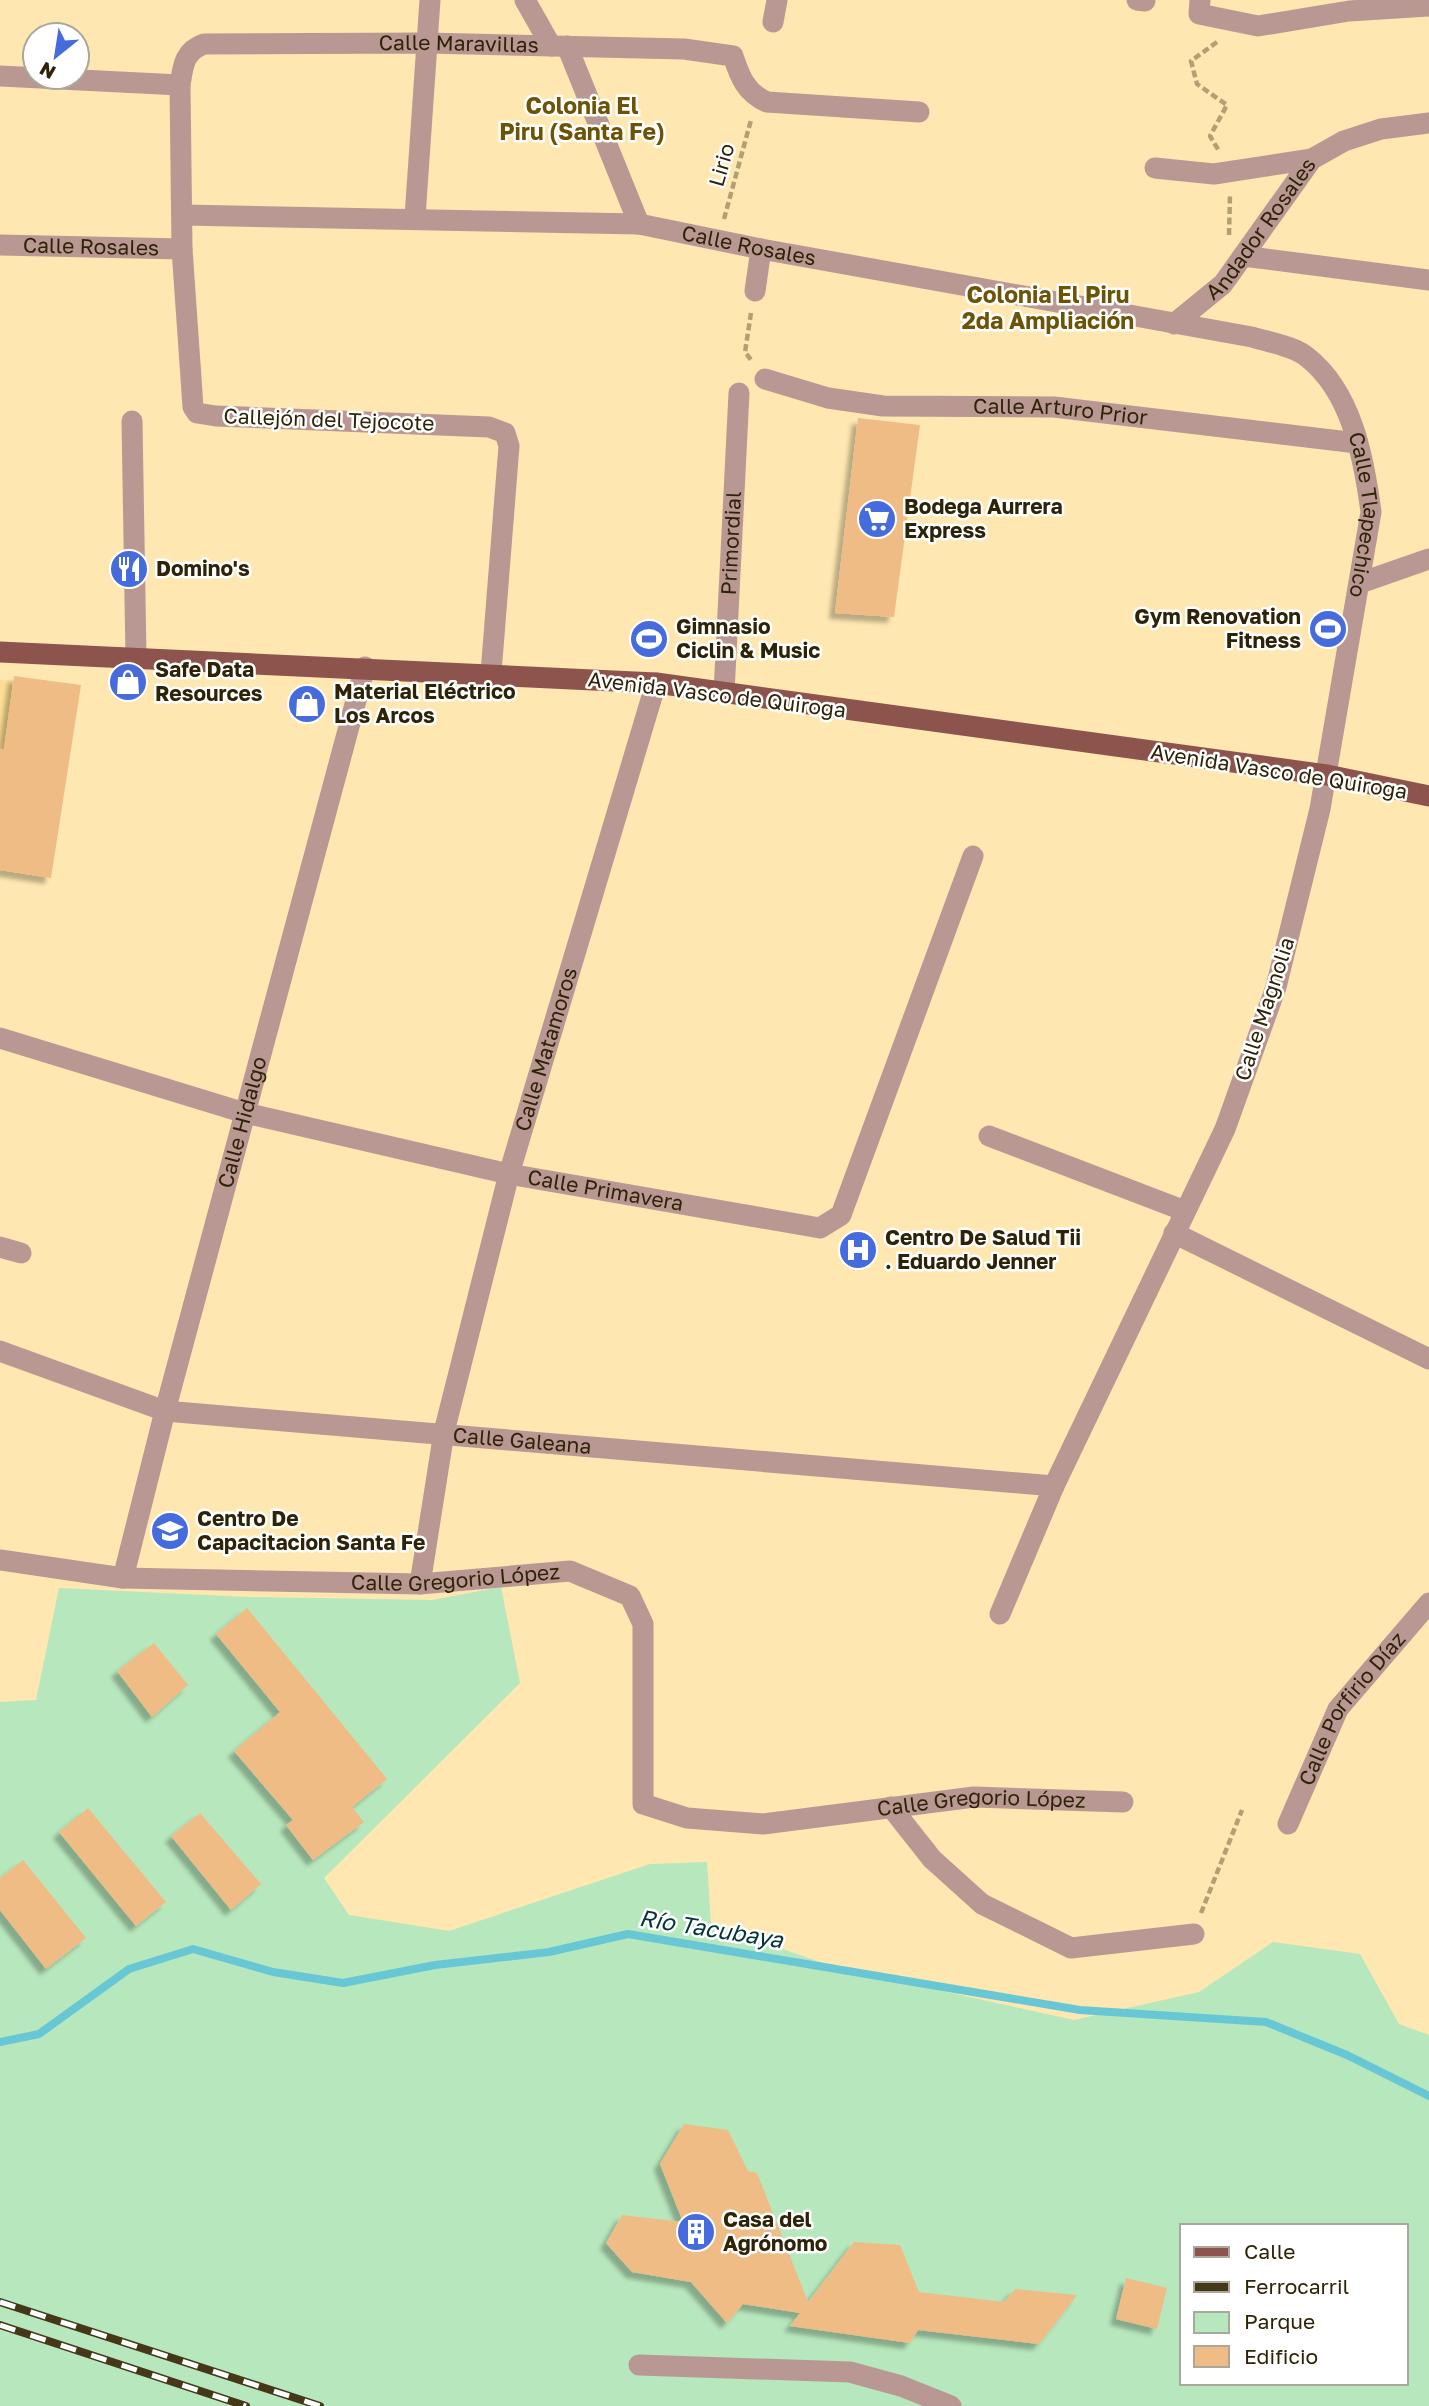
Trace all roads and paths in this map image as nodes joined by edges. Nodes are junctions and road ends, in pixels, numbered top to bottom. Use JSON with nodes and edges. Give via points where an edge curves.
{"nodes":[{"id":1,"x":430,"y":0,"type":"edge"},
{"id":2,"x":525,"y":0,"type":"edge"},
{"id":3,"x":777,"y":0,"type":"edge"},
{"id":4,"x":1429,"y":6,"type":"edge"},
{"id":5,"x":1199,"y":7,"type":"edge"},
{"id":6,"x":773,"y":22,"type":"dead end"},
{"id":7,"x":1223,"y":38,"type":"dead end"},
{"id":8,"x":427,"y":43,"type":"junction"},
{"id":9,"x":559,"y":46,"type":"junction"},
{"id":10,"x":0,"y":76,"type":"edge"},
{"id":11,"x":180,"y":85,"type":"junction"},
{"id":12,"x":757,"y":98,"type":"junction"},
{"id":13,"x":919,"y":112,"type":"dead end"},
{"id":14,"x":1429,"y":123,"type":"edge"},
{"id":15,"x":1312,"y":159,"type":"junction"},
{"id":16,"x":1155,"y":168,"type":"dead end"},
{"id":17,"x":1231,"y":171,"type":"junction"},
{"id":18,"x":184,"y":215,"type":"junction"},
{"id":19,"x":415,"y":217,"type":"junction"},
{"id":20,"x":639,"y":224,"type":"junction"},
{"id":21,"x":1229,"y":238,"type":"dead end"},
{"id":22,"x":718,"y":240,"type":"junction"},
{"id":23,"x":0,"y":245,"type":"edge"},
{"id":24,"x":182,"y":249,"type":"junction"},
{"id":25,"x":761,"y":249,"type":"junction"},
{"id":26,"x":1243,"y":256,"type":"junction"},
{"id":27,"x":1429,"y":280,"type":"edge"},
{"id":28,"x":755,"y":292,"type":"joint"},
{"id":29,"x":1174,"y":324,"type":"junction"},
{"id":30,"x":745,"y":352,"type":"dead end"},
{"id":31,"x":1305,"y":355,"type":"joint"},
{"id":32,"x":765,"y":379,"type":"dead end"},
{"id":33,"x":739,"y":393,"type":"dead end"},
{"id":34,"x":132,"y":421,"type":"dead end"},
{"id":35,"x":1357,"y":443,"type":"junction"},
{"id":36,"x":1429,"y":559,"type":"edge"},
{"id":37,"x":1360,"y":583,"type":"junction"},
{"id":38,"x":0,"y":652,"type":"edge"},
{"id":39,"x":135,"y":657,"type":"junction"},
{"id":40,"x":365,"y":667,"type":"junction"},
{"id":41,"x":491,"y":673,"type":"junction"},
{"id":42,"x":656,"y":683,"type":"junction"},
{"id":43,"x":724,"y":692,"type":"junction"},
{"id":44,"x":1327,"y":775,"type":"junction"},
{"id":45,"x":1429,"y":796,"type":"edge"},
{"id":46,"x":973,"y":856,"type":"dead end"},
{"id":47,"x":0,"y":1038,"type":"edge"},
{"id":48,"x":245,"y":1113,"type":"junction"},
{"id":49,"x":989,"y":1136,"type":"dead end"},
{"id":50,"x":509,"y":1174,"type":"junction"},
{"id":51,"x":1185,"y":1211,"type":"junction"},
{"id":52,"x":1174,"y":1233,"type":"junction"},
{"id":53,"x":0,"y":1247,"type":"edge"},
{"id":54,"x":21,"y":1254,"type":"dead end"},
{"id":55,"x":0,"y":1351,"type":"edge"},
{"id":56,"x":1429,"y":1359,"type":"edge"},
{"id":57,"x":165,"y":1411,"type":"junction"},
{"id":58,"x":444,"y":1432,"type":"junction"},
{"id":59,"x":1054,"y":1486,"type":"junction"},
{"id":60,"x":0,"y":1560,"type":"edge"},
{"id":61,"x":123,"y":1578,"type":"junction"},
{"id":62,"x":420,"y":1584,"type":"junction"},
{"id":63,"x":1429,"y":1603,"type":"edge"},
{"id":64,"x":1000,"y":1614,"type":"dead end"},
{"id":65,"x":1123,"y":1801,"type":"dead end"},
{"id":66,"x":891,"y":1807,"type":"junction"},
{"id":67,"x":1241,"y":1810,"type":"dead end"},
{"id":68,"x":1288,"y":1824,"type":"dead end"},
{"id":69,"x":1194,"y":1934,"type":"joint"},
{"id":70,"x":639,"y":2365,"type":"dead end"},
{"id":71,"x":951,"y":2406,"type":"edge"}],
"edges":[{"from":1,"to":8,"type":"street"},
{"from":2,"to":9,"type":"street"},
{"from":3,"to":6,"type":"street"},
{"from":4,"to":5,"type":"street","via":[[1349,11],[1258,26]]},
{"from":7,"to":17,"type":"path","via":[[1191,61],[1197,84],[1227,105],[1210,136]]},
{"from":8,"to":9,"type":"street","name":"Calle Maravillas"},
{"from":8,"to":11,"type":"street","name":"Calle Maravillas","via":[[204,44],[192,48],[185,59]]},
{"from":8,"to":19,"type":"street"},
{"from":9,"to":12,"type":"street","name":"Calle Maravillas","via":[[684,49],[733,56],[741,81]]},
{"from":9,"to":20,"type":"street"},
{"from":10,"to":11,"type":"street"},
{"from":11,"to":18,"type":"street","name":"Callejón del Tejocote"},
{"from":12,"to":13,"type":"street"},
{"from":12,"to":22,"type":"path","name":"Lirio"},
{"from":14,"to":15,"type":"street","name":"Andador Rosales","via":[[1381,129],[1344,141]]},
{"from":15,"to":17,"type":"street"},
{"from":15,"to":26,"type":"street","name":"Andador Rosales"},
{"from":16,"to":17,"type":"street","via":[[1214,174]]},
{"from":17,"to":21,"type":"path"},
{"from":18,"to":19,"type":"street","name":"Calle Rosales"},
{"from":18,"to":24,"type":"street","name":"Callejón del Tejocote"},
{"from":19,"to":20,"type":"street","name":"Calle Rosales"},
{"from":20,"to":22,"type":"street","name":"Calle Rosales"},
{"from":22,"to":25,"type":"street","name":"Calle Rosales"},
{"from":23,"to":24,"type":"street","name":"Calle Rosales"},
{"from":24,"to":41,"type":"street","name":"Callejón del Tejocote","via":[[191,400],[198,413],[489,427],[505,433],[509,446]]},
{"from":25,"to":28,"type":"street"},
{"from":25,"to":29,"type":"street","name":"Calle Rosales"},
{"from":26,"to":27,"type":"street"},
{"from":26,"to":29,"type":"street","name":"Andador Rosales","via":[[1223,284]]},
{"from":28,"to":30,"type":"path"},
{"from":29,"to":31,"type":"street","name":"Calle Rosales","via":[[1252,337]]},
{"from":31,"to":35,"type":"street","name":"Calle Tlapechico","via":[[1330,378]]},
{"from":32,"to":35,"type":"street","name":"Calle Arturo Prior","via":[[828,398],[883,406],[1054,407]]},
{"from":33,"to":43,"type":"street","name":"Primordial"},
{"from":34,"to":39,"type":"street"},
{"from":35,"to":37,"type":"street","name":"Calle Tlapechico","via":[[1371,512]]},
{"from":36,"to":37,"type":"street"},
{"from":37,"to":44,"type":"street","name":"Calle Tlapechico"},
{"from":38,"to":39,"type":"main road","name":"Avenida Vasco de Quiroga"},
{"from":39,"to":40,"type":"main road","name":"Avenida Vasco de Quiroga"},
{"from":40,"to":41,"type":"main road","name":"Avenida Vasco de Quiroga"},
{"from":40,"to":48,"type":"street","name":"Calle Hidalgo"},
{"from":41,"to":42,"type":"main road","name":"Avenida Vasco de Quiroga"},
{"from":42,"to":43,"type":"main road","name":"Avenida Vasco de Quiroga"},
{"from":42,"to":50,"type":"street","name":"Calle Matamoros"},
{"from":43,"to":44,"type":"main road","name":"Avenida Vasco de Quiroga"},
{"from":44,"to":45,"type":"main road","name":"Avenida Vasco de Quiroga"},
{"from":44,"to":51,"type":"street","name":"Calle Magnolia","via":[[1276,987],[1225,1129]]},
{"from":46,"to":50,"type":"street","name":"Calle Primavera","via":[[841,1215],[820,1228],[793,1225]]},
{"from":47,"to":48,"type":"street","name":"Calle Primavera"},
{"from":48,"to":50,"type":"street","name":"Calle Primavera"},
{"from":48,"to":57,"type":"street","name":"Calle Hidalgo"},
{"from":49,"to":51,"type":"street"},
{"from":50,"to":58,"type":"street","name":"Calle Matamoros"},
{"from":51,"to":52,"type":"street","name":"Calle Magnolia"},
{"from":52,"to":56,"type":"street"},
{"from":52,"to":59,"type":"street","name":"Calle Magnolia"},
{"from":53,"to":54,"type":"street"},
{"from":55,"to":57,"type":"street","name":"Calle Galeana"},
{"from":57,"to":58,"type":"street","name":"Calle Galeana"},
{"from":57,"to":61,"type":"street","name":"Calle Hidalgo"},
{"from":58,"to":59,"type":"street","name":"Calle Galeana"},
{"from":58,"to":62,"type":"street","name":"Calle Matamoros"},
{"from":59,"to":64,"type":"street","name":"Calle Magnolia"},
{"from":60,"to":61,"type":"street","name":"Calle Gregorio López"},
{"from":61,"to":62,"type":"street","name":"Calle Gregorio López"},
{"from":62,"to":66,"type":"street","name":"Calle Gregorio López","via":[[570,1571],[630,1596],[643,1624],[643,1804],[687,1818],[763,1824]]},
{"from":63,"to":68,"type":"street","name":"Calle Porfirio Díaz","via":[[1338,1709]]},
{"from":65,"to":66,"type":"street","name":"Calle Gregorio López","via":[[974,1797]]},
{"from":66,"to":69,"type":"street","via":[[932,1859],[982,1904],[1071,1948]]},
{"from":67,"to":69,"type":"path"},
{"from":70,"to":71,"type":"street","via":[[850,2372]]}]}
